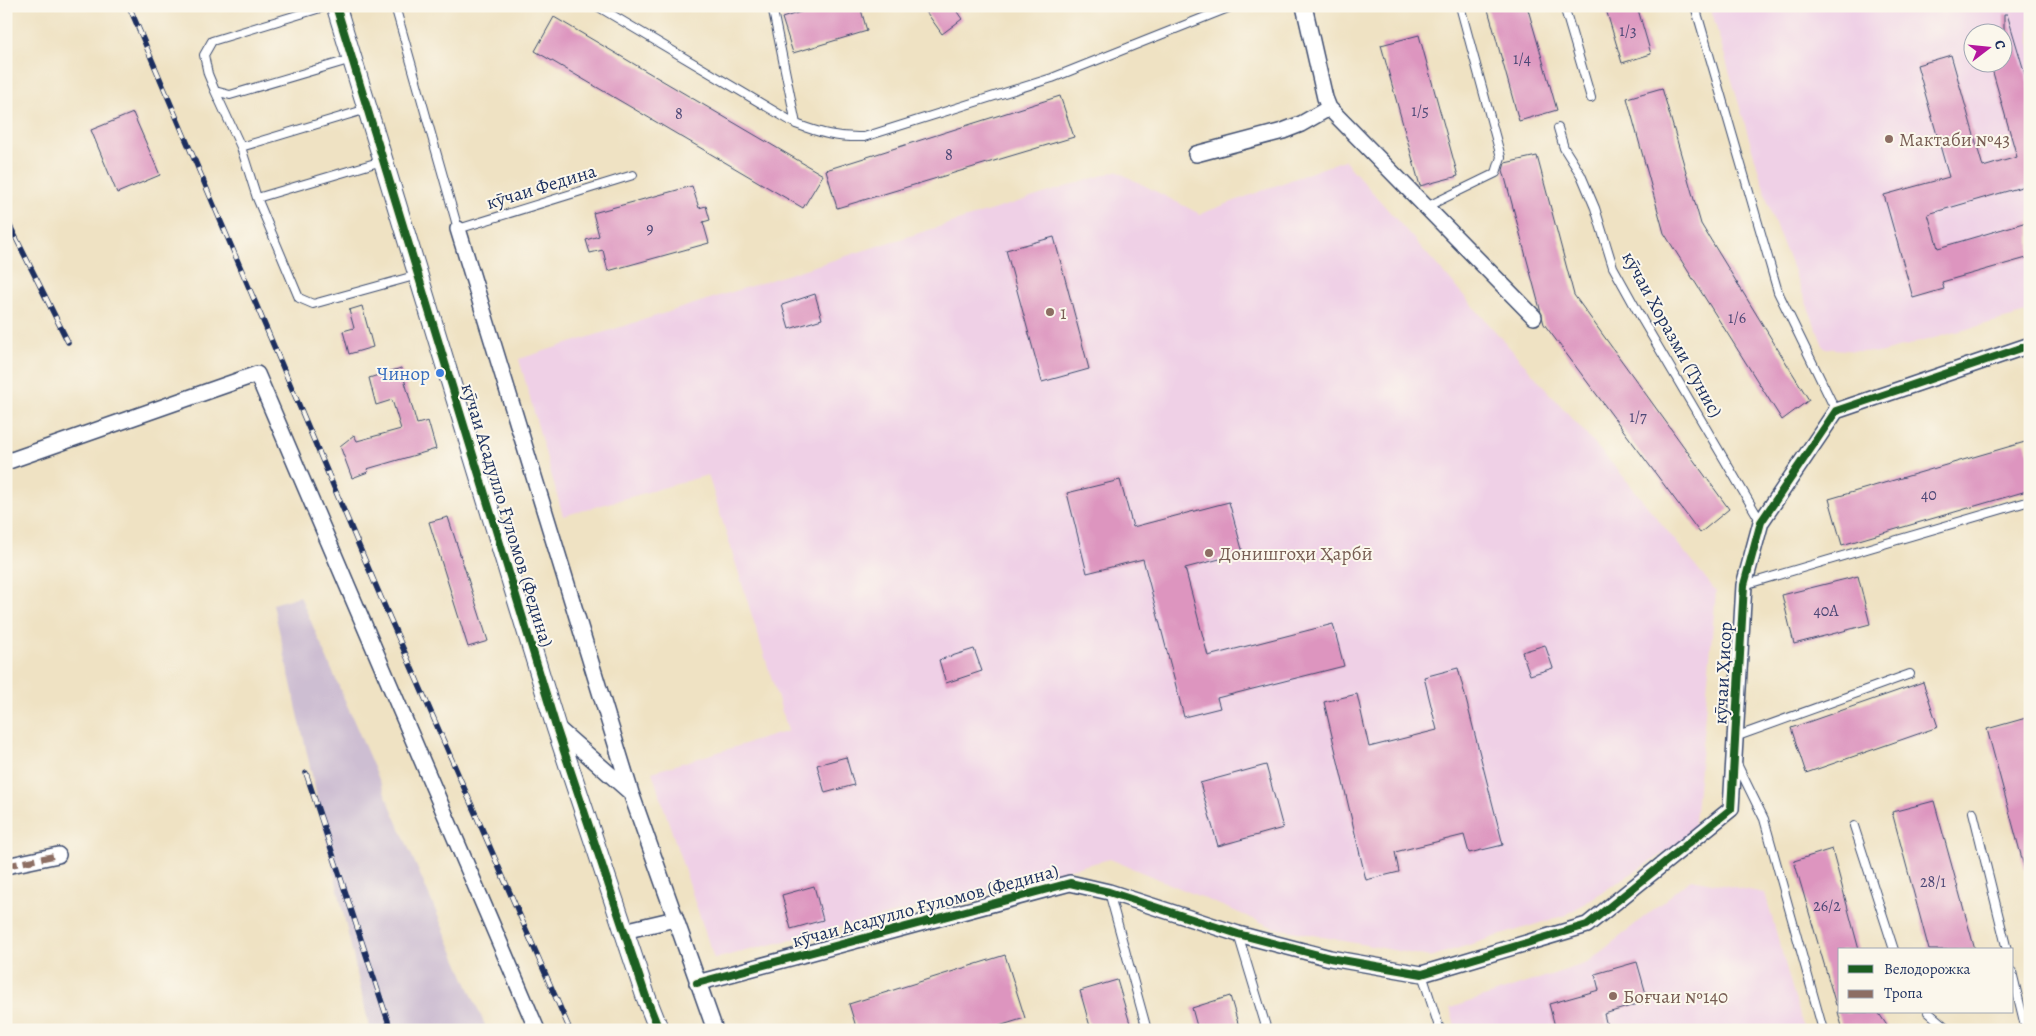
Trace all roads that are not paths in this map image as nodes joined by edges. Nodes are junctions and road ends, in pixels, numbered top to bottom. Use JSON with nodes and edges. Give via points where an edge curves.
{"nodes":[{"id":1,"x":327,"y":6,"type":"edge"},
{"id":2,"x":336,"y":6,"type":"edge"},
{"id":3,"x":394,"y":6,"type":"edge"},
{"id":4,"x":597,"y":6,"type":"edge"},
{"id":5,"x":772,"y":6,"type":"edge"},
{"id":6,"x":1233,"y":6,"type":"edge"},
{"id":7,"x":1304,"y":6,"type":"edge"},
{"id":8,"x":1460,"y":6,"type":"edge"},
{"id":9,"x":1564,"y":6,"type":"edge"},
{"id":10,"x":1695,"y":6,"type":"edge"},
{"id":11,"x":352,"y":59,"type":"junction"},
{"id":12,"x":215,"y":91,"type":"junction"},
{"id":13,"x":1591,"y":98,"type":"dead end"},
{"id":14,"x":1329,"y":108,"type":"junction"},
{"id":15,"x":367,"y":109,"type":"junction"},
{"id":16,"x":796,"y":124,"type":"junction"},
{"id":17,"x":1558,"y":128,"type":"dead end"},
{"id":18,"x":242,"y":146,"type":"junction"},
{"id":19,"x":1196,"y":154,"type":"dead end"},
{"id":20,"x":383,"y":161,"type":"junction"},
{"id":21,"x":633,"y":175,"type":"dead end"},
{"id":22,"x":257,"y":198,"type":"junction"},
{"id":23,"x":1426,"y":207,"type":"junction"},
{"id":24,"x":458,"y":229,"type":"junction"},
{"id":25,"x":418,"y":275,"type":"junction"},
{"id":26,"x":1534,"y":317,"type":"dead end"},
{"id":27,"x":2030,"y":345,"type":"edge"},
{"id":28,"x":1836,"y":411,"type":"junction"},
{"id":29,"x":6,"y":462,"type":"edge"},
{"id":30,"x":2030,"y":502,"type":"edge"},
{"id":31,"x":1761,"y":522,"type":"junction"},
{"id":32,"x":1744,"y":585,"type":"junction"},
{"id":33,"x":1910,"y":674,"type":"dead end"},
{"id":34,"x":556,"y":727,"type":"junction"},
{"id":35,"x":1735,"y":737,"type":"junction"},
{"id":36,"x":1734,"y":758,"type":"junction"},
{"id":37,"x":632,"y":793,"type":"junction"},
{"id":38,"x":1973,"y":812,"type":"dead end"},
{"id":39,"x":1854,"y":826,"type":"dead end"},
{"id":40,"x":58,"y":854,"type":"dead end"},
{"id":41,"x":6,"y":866,"type":"edge"},
{"id":42,"x":1109,"y":892,"type":"junction"},
{"id":43,"x":675,"y":918,"type":"junction"},
{"id":44,"x":624,"y":931,"type":"junction"},
{"id":45,"x":1238,"y":934,"type":"junction"},
{"id":46,"x":1893,"y":948,"type":"edge"},
{"id":47,"x":2007,"y":948,"type":"edge"},
{"id":48,"x":1422,"y":974,"type":"junction"},
{"id":49,"x":2014,"y":980,"type":"edge"},
{"id":50,"x":697,"y":983,"type":"junction"},
{"id":51,"x":1930,"y":1014,"type":"edge"},
{"id":52,"x":537,"y":1030,"type":"edge"},
{"id":53,"x":659,"y":1030,"type":"edge"},
{"id":54,"x":715,"y":1030,"type":"edge"},
{"id":55,"x":1147,"y":1030,"type":"edge"},
{"id":56,"x":1267,"y":1030,"type":"edge"},
{"id":57,"x":1440,"y":1030,"type":"edge"},
{"id":58,"x":1823,"y":1030,"type":"edge"},
{"id":59,"x":1949,"y":1030,"type":"edge"},
{"id":60,"x":2026,"y":1030,"type":"edge"}],
"edges":[{"from":1,"to":12,"type":"lane","via":[[212,41],[204,55]]},
{"from":2,"to":11,"type":"street","name":"кӯчаи Асадулло Ғуломов (Федина)"},
{"from":3,"to":24,"type":"lane"},
{"from":4,"to":16,"type":"lane"},
{"from":5,"to":16,"type":"lane"},
{"from":6,"to":16,"type":"lane","via":[[1052,78],[864,137],[832,136]]},
{"from":7,"to":14,"type":"street"},
{"from":8,"to":23,"type":"lane","via":[[1501,157],[1496,173]]},
{"from":9,"to":13,"type":"lane"},
{"from":10,"to":28,"type":"lane","via":[[1778,292]]},
{"from":11,"to":12,"type":"lane","via":[[230,95]]},
{"from":11,"to":15,"type":"street","name":"кӯчаи Асадулло Ғуломов (Федина)"},
{"from":12,"to":18,"type":"lane"},
{"from":14,"to":19,"type":"street","via":[[1283,131]]},
{"from":14,"to":23,"type":"street"},
{"from":15,"to":18,"type":"lane"},
{"from":15,"to":20,"type":"street","name":"кӯчаи Асадулло Ғуломов (Федина)"},
{"from":17,"to":31,"type":"lane","name":"кӯчаи Хоразми (Тунис)","via":[[1564,148],[1581,175],[1595,208],[1613,267]]},
{"from":18,"to":22,"type":"lane"},
{"from":20,"to":22,"type":"lane"},
{"from":20,"to":25,"type":"street","name":"кӯчаи Асадулло Ғуломов (Федина)"},
{"from":21,"to":24,"type":"lane","name":"кӯчаи Федина"},
{"from":22,"to":25,"type":"lane","via":[[299,298],[313,304]]},
{"from":23,"to":26,"type":"street"},
{"from":24,"to":37,"type":"street"},
{"from":25,"to":34,"type":"street","name":"кӯчаи Асадулло Ғуломов (Федина)"},
{"from":27,"to":28,"type":"street"},
{"from":28,"to":31,"type":"street","name":"кӯчаи Ҳисор"},
{"from":29,"to":52,"type":"street","via":[[257,374]]},
{"from":30,"to":32,"type":"lane"},
{"from":31,"to":32,"type":"street","name":"кӯчаи Ҳисор"},
{"from":32,"to":35,"type":"street","name":"кӯчаи Ҳисор"},
{"from":33,"to":35,"type":"lane"},
{"from":34,"to":37,"type":"street"},
{"from":34,"to":44,"type":"street","name":"кӯчаи Асадулло Ғуломов (Федина)"},
{"from":35,"to":36,"type":"street","name":"кӯчаи Ҳисор"},
{"from":36,"to":48,"type":"street","name":"кӯчаи Ҳисор","via":[[1731,809],[1587,925]]},
{"from":36,"to":58,"type":"lane","via":[[1764,819]]},
{"from":37,"to":43,"type":"street"},
{"from":38,"to":47,"type":"lane"},
{"from":39,"to":46,"type":"lane"},
{"from":40,"to":41,"type":"street"},
{"from":42,"to":45,"type":"street","name":"кӯчаи Асадулло Ғуломов (Федина)"},
{"from":42,"to":50,"type":"street","name":"кӯчаи Асадулло Ғуломов (Федина)","via":[[1070,883]]},
{"from":42,"to":55,"type":"lane"},
{"from":43,"to":44,"type":"street"},
{"from":43,"to":50,"type":"street"},
{"from":44,"to":53,"type":"street","name":"кӯчаи Асадулло Ғуломов (Федина)"},
{"from":45,"to":48,"type":"street","name":"кӯчаи Асадулло Ғуломов (Федина)","via":[[1330,958]]},
{"from":45,"to":56,"type":"lane"},
{"from":48,"to":57,"type":"lane"},
{"from":49,"to":60,"type":"lane"},
{"from":50,"to":54,"type":"street"},
{"from":51,"to":59,"type":"lane"}]}
